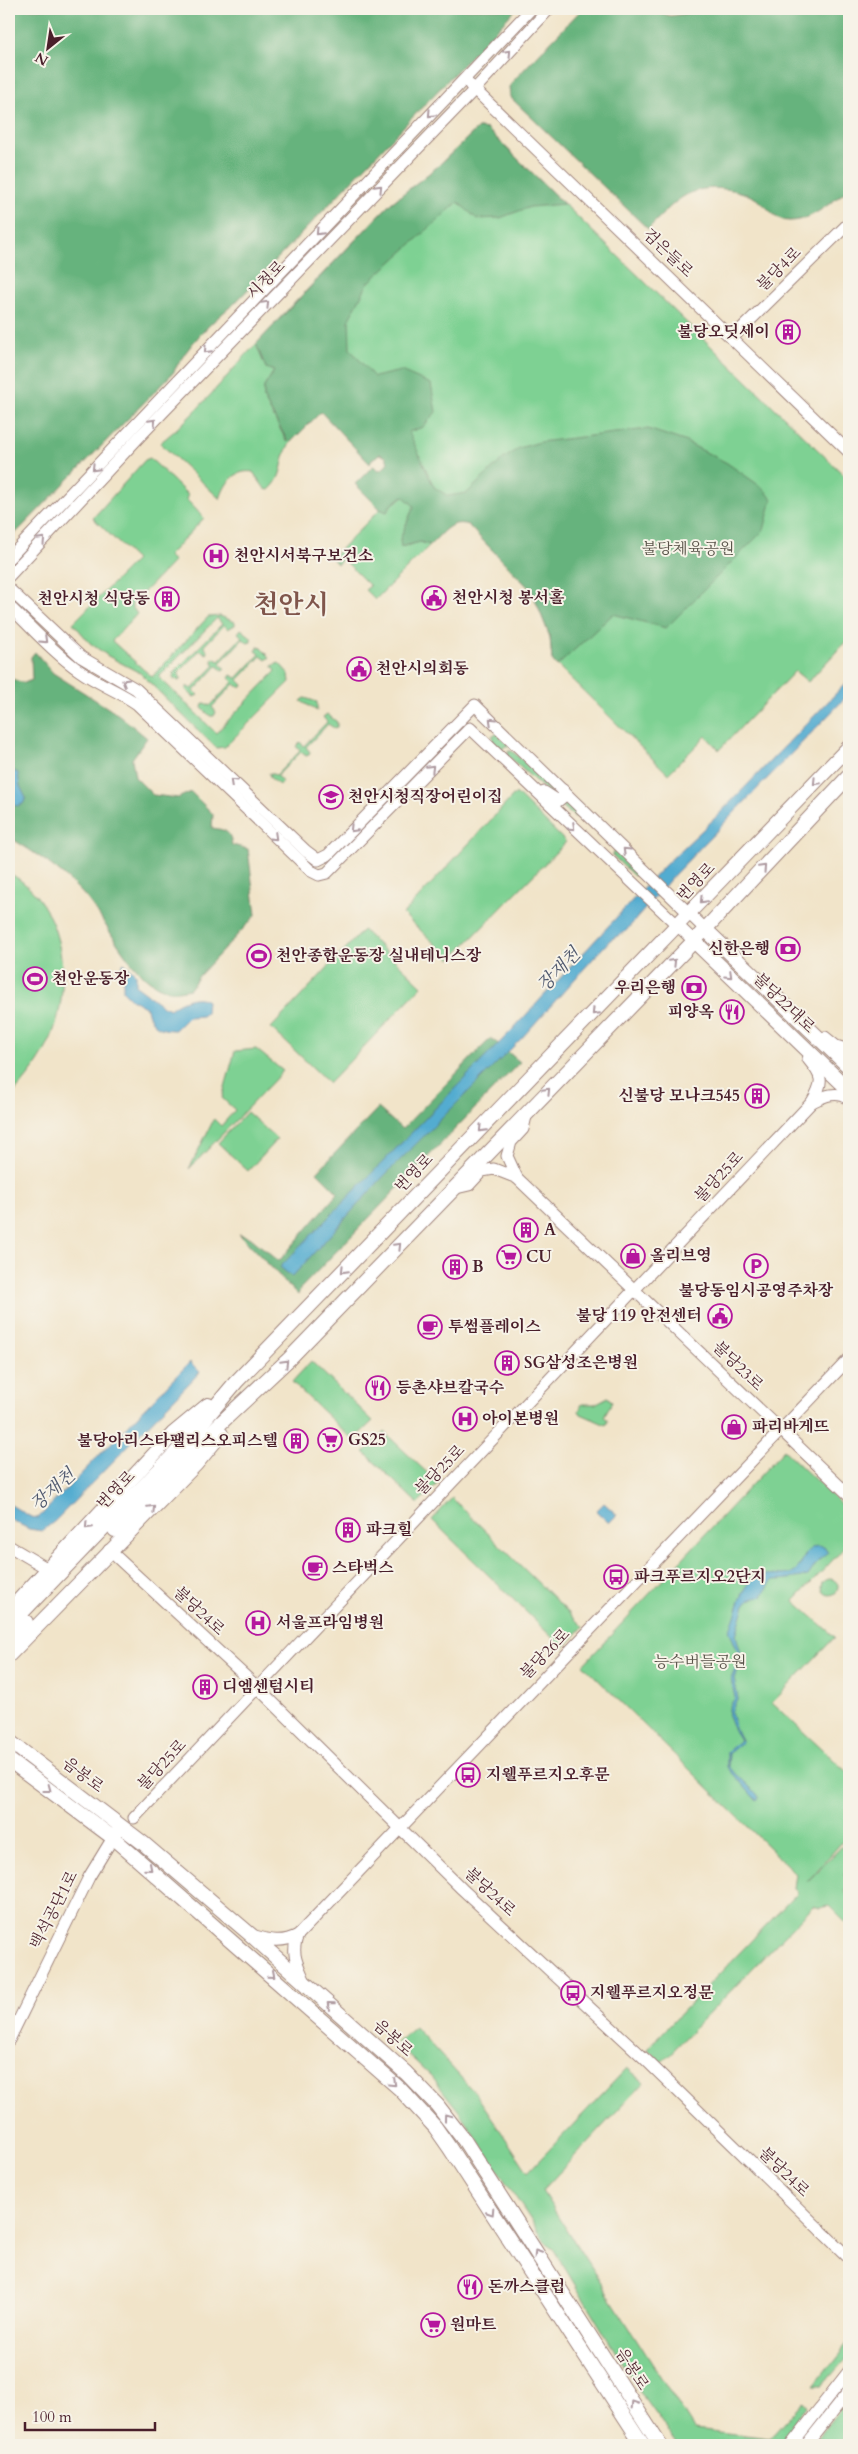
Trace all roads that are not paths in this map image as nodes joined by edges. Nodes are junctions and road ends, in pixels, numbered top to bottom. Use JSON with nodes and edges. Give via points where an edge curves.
{"nodes":[{"id":1,"x":531,"y":9,"type":"edge"},
{"id":2,"x":549,"y":9,"type":"edge"},
{"id":3,"x":464,"y":79,"type":"junction"},
{"id":4,"x":475,"y":89,"type":"junction"},
{"id":5,"x":849,"y":223,"type":"edge"},
{"id":6,"x":732,"y":338,"type":"junction"},
{"id":7,"x":849,"y":452,"type":"edge"},
{"id":8,"x":9,"y":558,"type":"edge"},
{"id":9,"x":9,"y":576,"type":"edge"},
{"id":10,"x":9,"y":589,"type":"edge"},
{"id":11,"x":9,"y":606,"type":"edge"},
{"id":12,"x":849,"y":747,"type":"edge"},
{"id":13,"x":506,"y":762,"type":"junction"},
{"id":14,"x":540,"y":767,"type":"junction"},
{"id":15,"x":849,"y":776,"type":"edge"},
{"id":16,"x":525,"y":781,"type":"junction"},
{"id":17,"x":563,"y":790,"type":"junction"},
{"id":18,"x":690,"y":914,"type":"junction"},
{"id":19,"x":677,"y":927,"type":"junction"},
{"id":20,"x":705,"y":929,"type":"junction"},
{"id":21,"x":694,"y":941,"type":"junction"},
{"id":22,"x":815,"y":1034,"type":"junction"},
{"id":23,"x":804,"y":1047,"type":"junction"},
{"id":24,"x":849,"y":1050,"type":"edge"},
{"id":25,"x":849,"y":1067,"type":"edge"},
{"id":26,"x":849,"y":1090,"type":"edge"},
{"id":27,"x":849,"y":1099,"type":"edge"},
{"id":28,"x":812,"y":1102,"type":"junction"},
{"id":29,"x":528,"y":1110,"type":"junction"},
{"id":30,"x":517,"y":1178,"type":"junction"},
{"id":31,"x":452,"y":1189,"type":"junction"},
{"id":32,"x":636,"y":1289,"type":"junction"},
{"id":33,"x":849,"y":1359,"type":"edge"},
{"id":34,"x":236,"y":1382,"type":"junction"},
{"id":35,"x":250,"y":1397,"type":"junction"},
{"id":36,"x":781,"y":1430,"type":"junction"},
{"id":37,"x":849,"y":1495,"type":"edge"},
{"id":38,"x":9,"y":1546,"type":"edge"},
{"id":39,"x":109,"y":1550,"type":"junction"},
{"id":40,"x":48,"y":1569,"type":"junction"},
{"id":41,"x":9,"y":1611,"type":"edge"},
{"id":42,"x":9,"y":1626,"type":"edge"},
{"id":43,"x":15,"y":1641,"type":"edge"},
{"id":44,"x":9,"y":1655,"type":"edge"},
{"id":45,"x":9,"y":1661,"type":"edge"},
{"id":46,"x":256,"y":1687,"type":"junction"},
{"id":47,"x":9,"y":1733,"type":"edge"},
{"id":48,"x":9,"y":1741,"type":"edge"},
{"id":49,"x":14,"y":1760,"type":"edge"},
{"id":50,"x":105,"y":1813,"type":"junction"},
{"id":51,"x":134,"y":1818,"type":"junction"},
{"id":52,"x":121,"y":1825,"type":"junction"},
{"id":53,"x":402,"y":1828,"type":"junction"},
{"id":54,"x":112,"y":1837,"type":"junction"},
{"id":55,"x":143,"y":1843,"type":"junction"},
{"id":56,"x":251,"y":1935,"type":"junction"},
{"id":57,"x":298,"y":1935,"type":"junction"},
{"id":58,"x":306,"y":1984,"type":"junction"},
{"id":59,"x":9,"y":2040,"type":"edge"},
{"id":60,"x":849,"y":2258,"type":"edge"},
{"id":61,"x":849,"y":2371,"type":"edge"},
{"id":62,"x":849,"y":2391,"type":"edge"},
{"id":63,"x":643,"y":2445,"type":"edge"},
{"id":64,"x":660,"y":2445,"type":"edge"},
{"id":65,"x":791,"y":2445,"type":"edge"},
{"id":66,"x":806,"y":2445,"type":"edge"}],
"edges":[{"from":1,"to":3,"type":"street","name":"시청로"},
{"from":4,"to":2,"type":"street","name":"시청로","one_way":true},
{"from":3,"to":4,"type":"street","name":"검은들로"},
{"from":3,"to":8,"type":"street","name":"시청로","one_way":true},
{"from":4,"to":6,"type":"street","name":"검은들로"},
{"from":9,"to":4,"type":"street","name":"시청로","one_way":true,"via":[[146,429]]},
{"from":5,"to":6,"type":"street","name":"불당4로"},
{"from":6,"to":7,"type":"street","name":"검은들로"},
{"from":14,"to":10,"type":"street","one_way":true,"via":[[475,705],[328,855],[318,860],[136,689],[81,657]]},
{"from":11,"to":13,"type":"street","one_way":true,"via":[[76,669],[137,704],[292,855],[319,875],[327,874],[470,728]]},
{"from":12,"to":18,"type":"main road","name":"번영로","one_way":true},
{"from":13,"to":14,"type":"street","via":[[505,751],[510,748],[531,765]]},
{"from":13,"to":16,"type":"street"},
{"from":14,"to":17,"type":"street"},
{"from":20,"to":15,"type":"main road","name":"번영로","one_way":true},
{"from":16,"to":17,"type":"street","via":[[535,784],[554,800],[563,798]]},
{"from":16,"to":19,"type":"street","one_way":true},
{"from":18,"to":17,"type":"street","one_way":true},
{"from":18,"to":19,"type":"main road","name":"번영로"},
{"from":18,"to":20,"type":"street"},
{"from":19,"to":21,"type":"street"},
{"from":19,"to":34,"type":"main road","name":"번영로","one_way":true},
{"from":20,"to":21,"type":"main road","name":"번영로"},
{"from":20,"to":22,"type":"main road","name":"불당22대로"},
{"from":21,"to":23,"type":"main road","name":"불당22대로","one_way":true},
{"from":29,"to":21,"type":"main road","name":"번영로","one_way":true},
{"from":22,"to":24,"type":"street"},
{"from":22,"to":25,"type":"main road","name":"불당22대로"},
{"from":23,"to":26,"type":"main road","name":"불당22대로"},
{"from":23,"to":28,"type":"street","via":[[821,1077]]},
{"from":27,"to":28,"type":"street","via":[[841,1094],[827,1094]]},
{"from":28,"to":32,"type":"street","name":"불당25로"},
{"from":29,"to":30,"type":"street","via":[[523,1129],[511,1142],[508,1156]]},
{"from":29,"to":31,"type":"main road","name":"번영로"},
{"from":30,"to":31,"type":"street","via":[[494,1168],[482,1171],[469,1185]]},
{"from":30,"to":32,"type":"street","name":"불당23로"},
{"from":35,"to":31,"type":"main road","name":"번영로","one_way":true},
{"from":32,"to":36,"type":"street","name":"불당23로"},
{"from":32,"to":46,"type":"street","name":"불당25로"},
{"from":33,"to":36,"type":"street","name":"불당26로"},
{"from":34,"to":40,"type":"main road","one_way":true,"via":[[173,1434]]},
{"from":34,"to":42,"type":"main road","name":"번영로","via":[[184,1444]]},
{"from":39,"to":35,"type":"main road","one_way":true,"via":[[196,1464]]},
{"from":35,"to":43,"type":"main road","name":"번영로","via":[[194,1448]]},
{"from":36,"to":37,"type":"street","name":"불당23로"},
{"from":36,"to":53,"type":"street","name":"불당26로"},
{"from":38,"to":40,"type":"street"},
{"from":39,"to":43,"type":"main road"},
{"from":39,"to":46,"type":"street","name":"불당24로"},
{"from":40,"to":41,"type":"main road"},
{"from":43,"to":44,"type":"main road"},
{"from":43,"to":45,"type":"main road"},
{"from":46,"to":51,"type":"street","name":"불당25로"},
{"from":46,"to":53,"type":"street","name":"불당24로"},
{"from":47,"to":49,"type":"main road"},
{"from":48,"to":49,"type":"main road","name":"음봉로"},
{"from":49,"to":50,"type":"main road","name":"음봉로"},
{"from":49,"to":54,"type":"main road","name":"음봉로","one_way":true},
{"from":50,"to":51,"type":"street","via":[[125,1819]]},
{"from":50,"to":52,"type":"main road","name":"음봉로"},
{"from":51,"to":55,"type":"street"},
{"from":52,"to":54,"type":"street","name":"백석공단1로"},
{"from":52,"to":55,"type":"main road","name":"음봉로"},
{"from":53,"to":57,"type":"street","name":"불당26로"},
{"from":53,"to":60,"type":"street","name":"불당24로"},
{"from":54,"to":59,"type":"street","name":"백석공단1로"},
{"from":54,"to":63,"type":"main road","name":"음봉로","one_way":true,"via":[[366,2058],[434,2127]]},
{"from":55,"to":56,"type":"main road","name":"음봉로"},
{"from":56,"to":57,"type":"street","via":[[277,1942]]},
{"from":56,"to":58,"type":"main road","name":"음봉로"},
{"from":57,"to":58,"type":"street","via":[[293,1954]]},
{"from":64,"to":58,"type":"main road","name":"음봉로","one_way":true,"via":[[464,2140],[406,2073]]},
{"from":61,"to":65,"type":"street"},
{"from":62,"to":66,"type":"street"}]}
